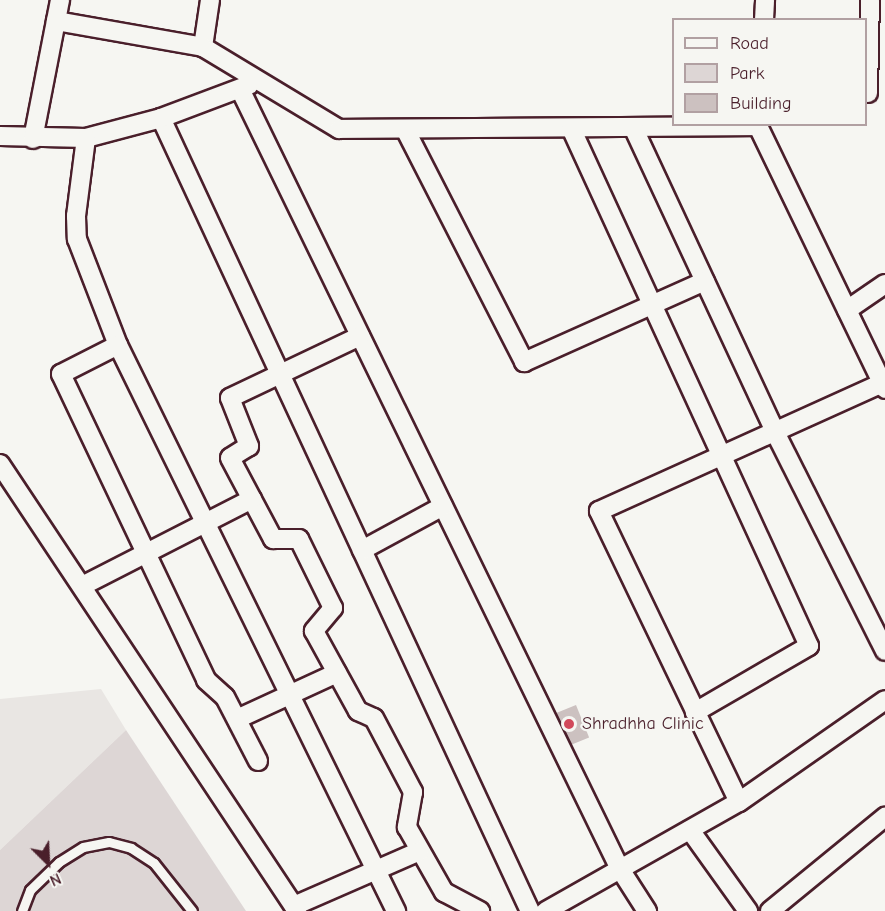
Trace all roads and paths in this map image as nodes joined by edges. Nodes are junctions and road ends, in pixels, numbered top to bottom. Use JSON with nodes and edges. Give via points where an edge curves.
{"nodes":[{"id":1,"x":60,"y":0,"type":"edge"},
{"id":2,"x":210,"y":0,"type":"edge"},
{"id":3,"x":765,"y":0,"type":"edge"},
{"id":4,"x":870,"y":0,"type":"edge"},
{"id":5,"x":764,"y":18,"type":"edge"},
{"id":6,"x":56,"y":21,"type":"junction"},
{"id":7,"x":203,"y":47,"type":"junction"},
{"id":8,"x":259,"y":82,"type":"junction"},
{"id":9,"x":240,"y":89,"type":"junction"},
{"id":10,"x":873,"y":93,"type":"edge"},
{"id":11,"x":161,"y":118,"type":"junction"},
{"id":12,"x":695,"y":126,"type":"edge"},
{"id":13,"x":757,"y":126,"type":"edge"},
{"id":14,"x":633,"y":127,"type":"junction"},
{"id":15,"x":571,"y":128,"type":"junction"},
{"id":16,"x":405,"y":129,"type":"junction"},
{"id":17,"x":0,"y":136,"type":"edge"},
{"id":18,"x":86,"y":138,"type":"junction"},
{"id":19,"x":33,"y":139,"type":"junction"},
{"id":20,"x":705,"y":281,"type":"junction"},
{"id":21,"x":885,"y":284,"type":"edge"},
{"id":22,"x":653,"y":303,"type":"junction"},
{"id":23,"x":847,"y":310,"type":"junction"},
{"id":24,"x":360,"y":336,"type":"junction"},
{"id":25,"x":118,"y":345,"type":"junction"},
{"id":26,"x":280,"y":374,"type":"junction"},
{"id":27,"x":884,"y":385,"type":"edge"},
{"id":28,"x":776,"y":432,"type":"junction"},
{"id":29,"x":724,"y":455,"type":"junction"},
{"id":30,"x":0,"y":464,"type":"edge"},
{"id":31,"x":252,"y":498,"type":"junction"},
{"id":32,"x":443,"y":506,"type":"junction"},
{"id":33,"x":203,"y":524,"type":"junction"},
{"id":34,"x":362,"y":550,"type":"junction"},
{"id":35,"x":146,"y":553,"type":"junction"},
{"id":36,"x":81,"y":586,"type":"junction"},
{"id":37,"x":885,"y":651,"type":"edge"},
{"id":38,"x":337,"y":673,"type":"junction"},
{"id":39,"x":288,"y":695,"type":"junction"},
{"id":40,"x":885,"y":700,"type":"edge"},
{"id":41,"x":695,"y":712,"type":"junction"},
{"id":42,"x":237,"y":719,"type":"junction"},
{"id":43,"x":258,"y":761,"type":"dead end"},
{"id":44,"x":739,"y":802,"type":"junction"},
{"id":45,"x":885,"y":816,"type":"edge"},
{"id":46,"x":690,"y":830,"type":"junction"},
{"id":47,"x":420,"y":851,"type":"junction"},
{"id":48,"x":620,"y":869,"type":"junction"},
{"id":49,"x":376,"y":870,"type":"junction"},
{"id":50,"x":296,"y":908,"type":"edge"},
{"id":51,"x":22,"y":911,"type":"edge"},
{"id":52,"x":192,"y":911,"type":"edge"},
{"id":53,"x":396,"y":911,"type":"edge"},
{"id":54,"x":480,"y":911,"type":"edge"},
{"id":55,"x":530,"y":911,"type":"edge"},
{"id":56,"x":546,"y":911,"type":"edge"},
{"id":57,"x":647,"y":911,"type":"edge"},
{"id":58,"x":748,"y":911,"type":"edge"},
{"id":59,"x":770,"y":911,"type":"edge"}],
"edges":[{"from":1,"to":6,"type":"street"},
{"from":2,"to":7,"type":"street"},
{"from":3,"to":5,"type":"street"},
{"from":4,"to":10,"type":"street"},
{"from":6,"to":7,"type":"street"},
{"from":6,"to":19,"type":"street"},
{"from":7,"to":8,"type":"street"},
{"from":8,"to":9,"type":"street"},
{"from":8,"to":16,"type":"street","via":[[339,129]]},
{"from":9,"to":11,"type":"street"},
{"from":9,"to":24,"type":"street"},
{"from":11,"to":18,"type":"street"},
{"from":11,"to":26,"type":"street"},
{"from":12,"to":14,"type":"street"},
{"from":13,"to":23,"type":"street"},
{"from":14,"to":15,"type":"street"},
{"from":14,"to":20,"type":"street"},
{"from":15,"to":16,"type":"street"},
{"from":15,"to":22,"type":"street"},
{"from":16,"to":22,"type":"street","via":[[524,362]]},
{"from":17,"to":19,"type":"street"},
{"from":18,"to":19,"type":"street"},
{"from":18,"to":25,"type":"street","via":[[76,216],[77,239]]},
{"from":20,"to":22,"type":"street"},
{"from":20,"to":28,"type":"street"},
{"from":21,"to":23,"type":"street"},
{"from":22,"to":29,"type":"street"},
{"from":23,"to":27,"type":"street"},
{"from":24,"to":26,"type":"street"},
{"from":24,"to":32,"type":"street"},
{"from":25,"to":33,"type":"street"},
{"from":25,"to":35,"type":"street","via":[[62,374]]},
{"from":26,"to":31,"type":"street","via":[[230,398],[249,446],[230,459]]},
{"from":26,"to":34,"type":"street"},
{"from":27,"to":28,"type":"street"},
{"from":28,"to":29,"type":"street"},
{"from":28,"to":37,"type":"street"},
{"from":29,"to":41,"type":"street","via":[[809,646]]},
{"from":29,"to":41,"type":"street","via":[[598,510]]},
{"from":30,"to":36,"type":"street"},
{"from":31,"to":33,"type":"street"},
{"from":31,"to":38,"type":"street","via":[[273,539],[299,539],[333,608],[314,631]]},
{"from":32,"to":34,"type":"street"},
{"from":32,"to":48,"type":"street"},
{"from":33,"to":35,"type":"street"},
{"from":33,"to":39,"type":"street"},
{"from":34,"to":55,"type":"street"},
{"from":35,"to":36,"type":"street"},
{"from":35,"to":42,"type":"street","via":[[206,680],[225,697]]},
{"from":36,"to":50,"type":"street"},
{"from":38,"to":39,"type":"street"},
{"from":38,"to":47,"type":"street","via":[[358,711],[374,718],[413,792],[407,827]]},
{"from":39,"to":42,"type":"street"},
{"from":39,"to":49,"type":"street"},
{"from":40,"to":44,"type":"street"},
{"from":41,"to":44,"type":"street"},
{"from":42,"to":43,"type":"street"},
{"from":44,"to":46,"type":"street"},
{"from":45,"to":59,"type":"street"},
{"from":46,"to":48,"type":"street"},
{"from":46,"to":58,"type":"street"},
{"from":47,"to":49,"type":"street"},
{"from":47,"to":54,"type":"street","via":[[444,892]]},
{"from":48,"to":56,"type":"street"},
{"from":48,"to":57,"type":"street"},
{"from":49,"to":50,"type":"street"},
{"from":49,"to":53,"type":"street"},
{"from":51,"to":52,"type":"lane","via":[[30,890],[59,862],[83,847],[109,842],[131,848],[154,863]]}]}
